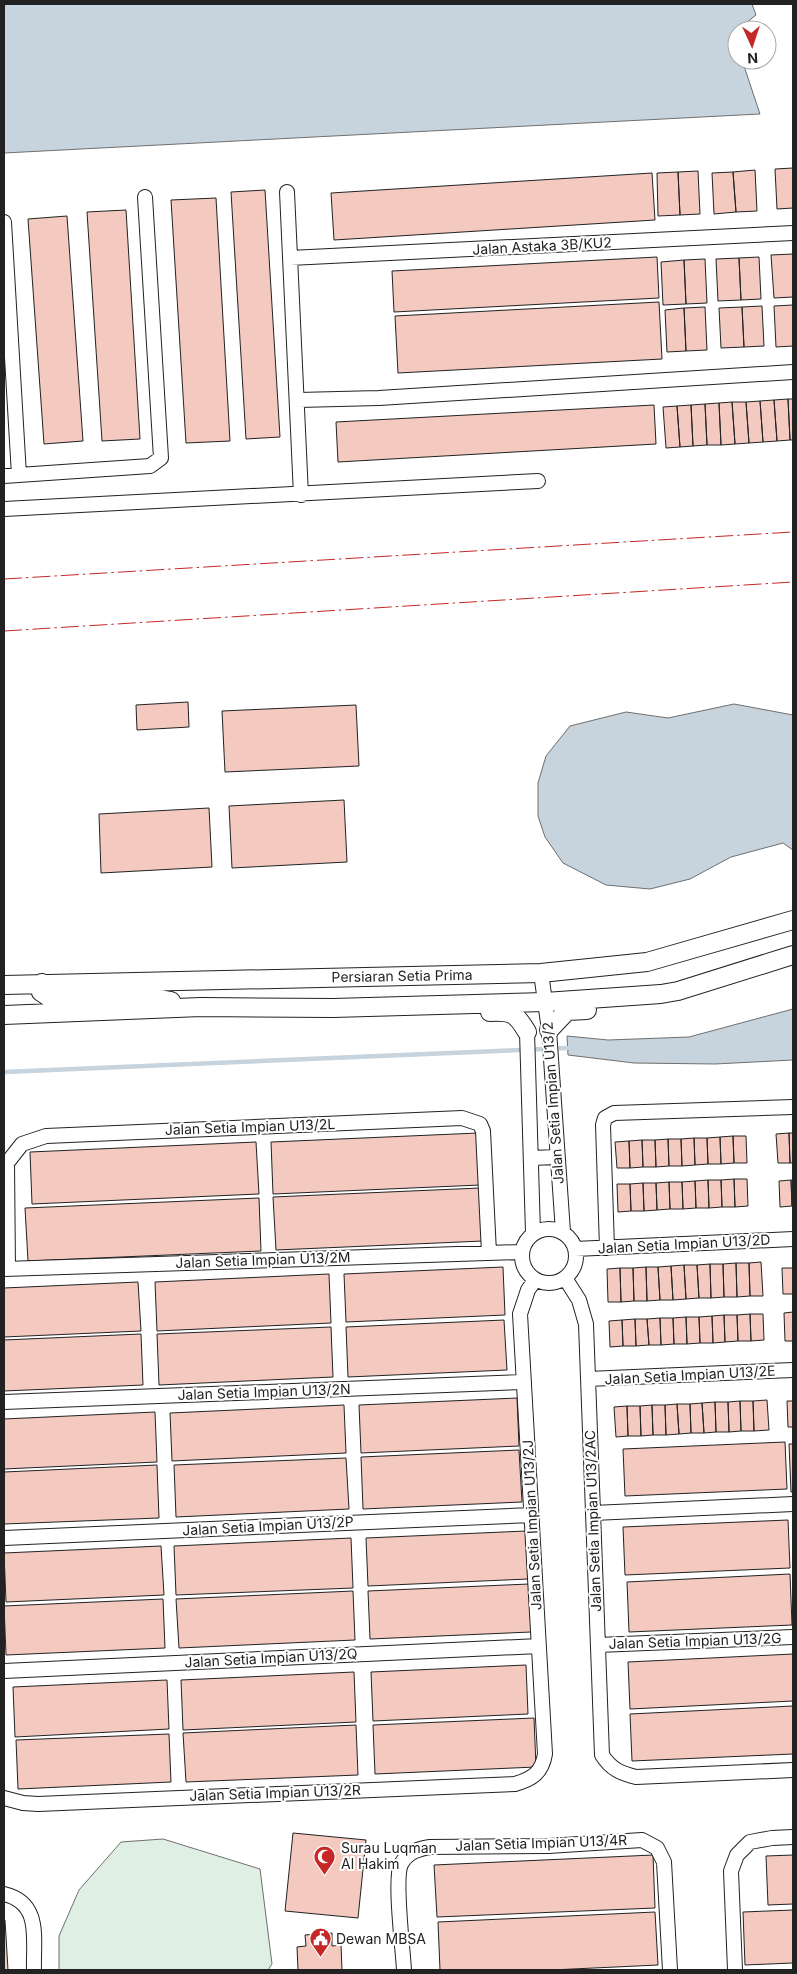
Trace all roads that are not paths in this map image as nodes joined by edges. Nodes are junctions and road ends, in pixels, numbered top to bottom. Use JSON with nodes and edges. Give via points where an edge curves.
{"nodes":[{"id":1,"x":288,"y":192,"type":"dead end"},
{"id":2,"x":145,"y":197,"type":"dead end"},
{"id":3,"x":4,"y":222,"type":"edge"},
{"id":4,"x":793,"y":233,"type":"edge"},
{"id":5,"x":290,"y":258,"type":"junction"},
{"id":6,"x":793,"y":372,"type":"edge"},
{"id":7,"x":8,"y":373,"type":"edge"},
{"id":8,"x":298,"y":400,"type":"junction"},
{"id":9,"x":4,"y":476,"type":"edge"},
{"id":10,"x":19,"y":476,"type":"junction"},
{"id":11,"x":538,"y":481,"type":"dead end"},
{"id":12,"x":301,"y":494,"type":"junction"},
{"id":13,"x":4,"y":509,"type":"edge"},
{"id":14,"x":793,"y":920,"type":"edge"},
{"id":15,"x":793,"y":955,"type":"edge"},
{"id":16,"x":541,"y":974,"type":"junction"},
{"id":17,"x":42,"y":983,"type":"junction"},
{"id":18,"x":4,"y":985,"type":"edge"},
{"id":19,"x":661,"y":994,"type":"junction"},
{"id":20,"x":545,"y":1002,"type":"junction"},
{"id":21,"x":201,"y":1006,"type":"junction"},
{"id":22,"x":333,"y":1008,"type":"junction"},
{"id":23,"x":4,"y":1015,"type":"edge"},
{"id":24,"x":549,"y":1031,"type":"junction"},
{"id":25,"x":527,"y":1032,"type":"joint"},
{"id":26,"x":793,"y":1107,"type":"edge"},
{"id":27,"x":557,"y":1157,"type":"junction"},
{"id":28,"x":531,"y":1158,"type":"junction"},
{"id":29,"x":563,"y":1232,"type":"junction"},
{"id":30,"x":533,"y":1233,"type":"junction"},
{"id":31,"x":793,"y":1239,"type":"edge"},
{"id":32,"x":607,"y":1248,"type":"junction"},
{"id":33,"x":575,"y":1250,"type":"junction"},
{"id":34,"x":522,"y":1252,"type":"junction"},
{"id":35,"x":489,"y":1253,"type":"junction"},
{"id":36,"x":6,"y":1269,"type":"edge"},
{"id":37,"x":565,"y":1278,"type":"junction"},
{"id":38,"x":536,"y":1280,"type":"junction"},
{"id":39,"x":793,"y":1370,"type":"edge"},
{"id":40,"x":588,"y":1379,"type":"junction"},
{"id":41,"x":524,"y":1382,"type":"junction"},
{"id":42,"x":4,"y":1402,"type":"edge"},
{"id":43,"x":793,"y":1504,"type":"edge"},
{"id":44,"x":593,"y":1513,"type":"junction"},
{"id":45,"x":531,"y":1515,"type":"junction"},
{"id":46,"x":4,"y":1538,"type":"edge"},
{"id":47,"x":793,"y":1637,"type":"edge"},
{"id":48,"x":539,"y":1646,"type":"junction"},
{"id":49,"x":598,"y":1646,"type":"junction"},
{"id":50,"x":4,"y":1671,"type":"edge"},
{"id":51,"x":793,"y":1770,"type":"edge"},
{"id":52,"x":539,"y":1772,"type":"joint"},
{"id":53,"x":6,"y":1799,"type":"edge"},
{"id":54,"x":793,"y":1837,"type":"edge"},
{"id":55,"x":4,"y":1894,"type":"edge"},
{"id":56,"x":34,"y":1970,"type":"edge"},
{"id":57,"x":404,"y":1970,"type":"edge"},
{"id":58,"x":670,"y":1970,"type":"edge"},
{"id":59,"x":735,"y":1970,"type":"edge"}],
"edges":[{"from":1,"to":5,"type":"street"},
{"from":2,"to":10,"type":"street","via":[[161,458],[150,466]]},
{"from":3,"to":7,"type":"street"},
{"from":4,"to":5,"type":"street","name":"Jalan Astaka 3B/KU2"},
{"from":5,"to":8,"type":"street"},
{"from":6,"to":8,"type":"street","via":[[378,398]]},
{"from":7,"to":10,"type":"street"},
{"from":8,"to":12,"type":"street"},
{"from":9,"to":10,"type":"street"},
{"from":11,"to":12,"type":"street"},
{"from":12,"to":13,"type":"street"},
{"from":14,"to":16,"type":"street","name":"Persiaran Setia Prima","via":[[647,962]]},
{"from":15,"to":19,"type":"street","name":"Persiaran Setia Prima"},
{"from":16,"to":17,"type":"street","name":"Persiaran Setia Prima"},
{"from":16,"to":20,"type":"street","name":"Jalan Setia Impian U13/2"},
{"from":17,"to":18,"type":"street","name":"Persiaran Setia Prima"},
{"from":17,"to":21,"type":"street","via":[[41,992],[50,998],[143,996]]},
{"from":19,"to":20,"type":"street","name":"Persiaran Setia Prima"},
{"from":19,"to":24,"type":"street","via":[[638,1006],[567,1011]]},
{"from":20,"to":22,"type":"street","name":"Persiaran Setia Prima"},
{"from":20,"to":24,"type":"street","name":"Jalan Setia Impian U13/2"},
{"from":21,"to":22,"type":"street","name":"Persiaran Setia Prima"},
{"from":21,"to":23,"type":"street","name":"Persiaran Setia Prima"},
{"from":22,"to":25,"type":"street","via":[[374,1016],[506,1012],[519,1017]]},
{"from":24,"to":27,"type":"street","name":"Jalan Setia Impian U13/2"},
{"from":25,"to":28,"type":"street","name":"Jalan Setia Impian U13/2"},
{"from":26,"to":32,"type":"street","via":[[614,1113],[605,1118]]},
{"from":27,"to":28,"type":"street"},
{"from":27,"to":29,"type":"street","name":"Jalan Setia Impian U13/2"},
{"from":28,"to":30,"type":"street","name":"Jalan Setia Impian U13/2"},
{"from":29,"to":30,"type":"street","via":[[548,1228]]},
{"from":29,"to":33,"type":"street"},
{"from":30,"to":34,"type":"street"},
{"from":31,"to":32,"type":"street","name":"Jalan Setia Impian U13/2D"},
{"from":32,"to":33,"type":"street","name":"Jalan Setia Impian U13/2D"},
{"from":33,"to":37,"type":"street","via":[[574,1265]]},
{"from":34,"to":35,"type":"street","name":"Jalan Setia Impian U13/2M"},
{"from":34,"to":38,"type":"street","via":[[524,1268]]},
{"from":35,"to":36,"type":"street","name":"Jalan Setia Impian U13/2M"},
{"from":35,"to":36,"type":"street","name":"Jalan Setia Impian U13/2L","via":[[483,1131],[480,1124],[462,1118],[46,1136],[22,1144],[7,1163]]},
{"from":37,"to":38,"type":"street","via":[[550,1283]]},
{"from":37,"to":40,"type":"street","name":"Jalan Setia Impian U13/2AC","via":[[579,1300],[586,1324]]},
{"from":38,"to":41,"type":"street","name":"Jalan Setia Impian U13/2J","via":[[528,1290],[520,1314]]},
{"from":39,"to":40,"type":"street","name":"Jalan Setia Impian U13/2E"},
{"from":40,"to":44,"type":"street","name":"Jalan Setia Impian U13/2AC"},
{"from":41,"to":42,"type":"street","name":"Jalan Setia Impian U13/2N"},
{"from":41,"to":45,"type":"street","name":"Jalan Setia Impian U13/2J"},
{"from":43,"to":44,"type":"street"},
{"from":44,"to":49,"type":"street","name":"Jalan Setia Impian U13/2AC"},
{"from":45,"to":46,"type":"street","name":"Jalan Setia Impian U13/2P"},
{"from":45,"to":48,"type":"street","name":"Jalan Setia Impian U13/2J"},
{"from":47,"to":49,"type":"street","name":"Jalan Setia Impian U13/2G"},
{"from":48,"to":50,"type":"street","name":"Jalan Setia Impian U13/2Q"},
{"from":48,"to":52,"type":"street","name":"Jalan Setia Impian U13/2J","via":[[545,1754]]},
{"from":49,"to":51,"type":"street","name":"Jalan Setia Impian U13/2AC","via":[[602,1755],[609,1767],[628,1775],[651,1778]]},
{"from":52,"to":53,"type":"street","name":"Jalan Setia Impian U13/2R","via":[[532,1779],[515,1784],[38,1804]]},
{"from":54,"to":59,"type":"street","via":[[750,1842],[737,1855],[732,1872]]},
{"from":55,"to":56,"type":"street","via":[[25,1904],[32,1923]]},
{"from":57,"to":58,"type":"street","name":"Jalan Setia Impian U13/4R","via":[[399,1884],[401,1865],[413,1850],[642,1840],[657,1848],[664,1862]]}]}
